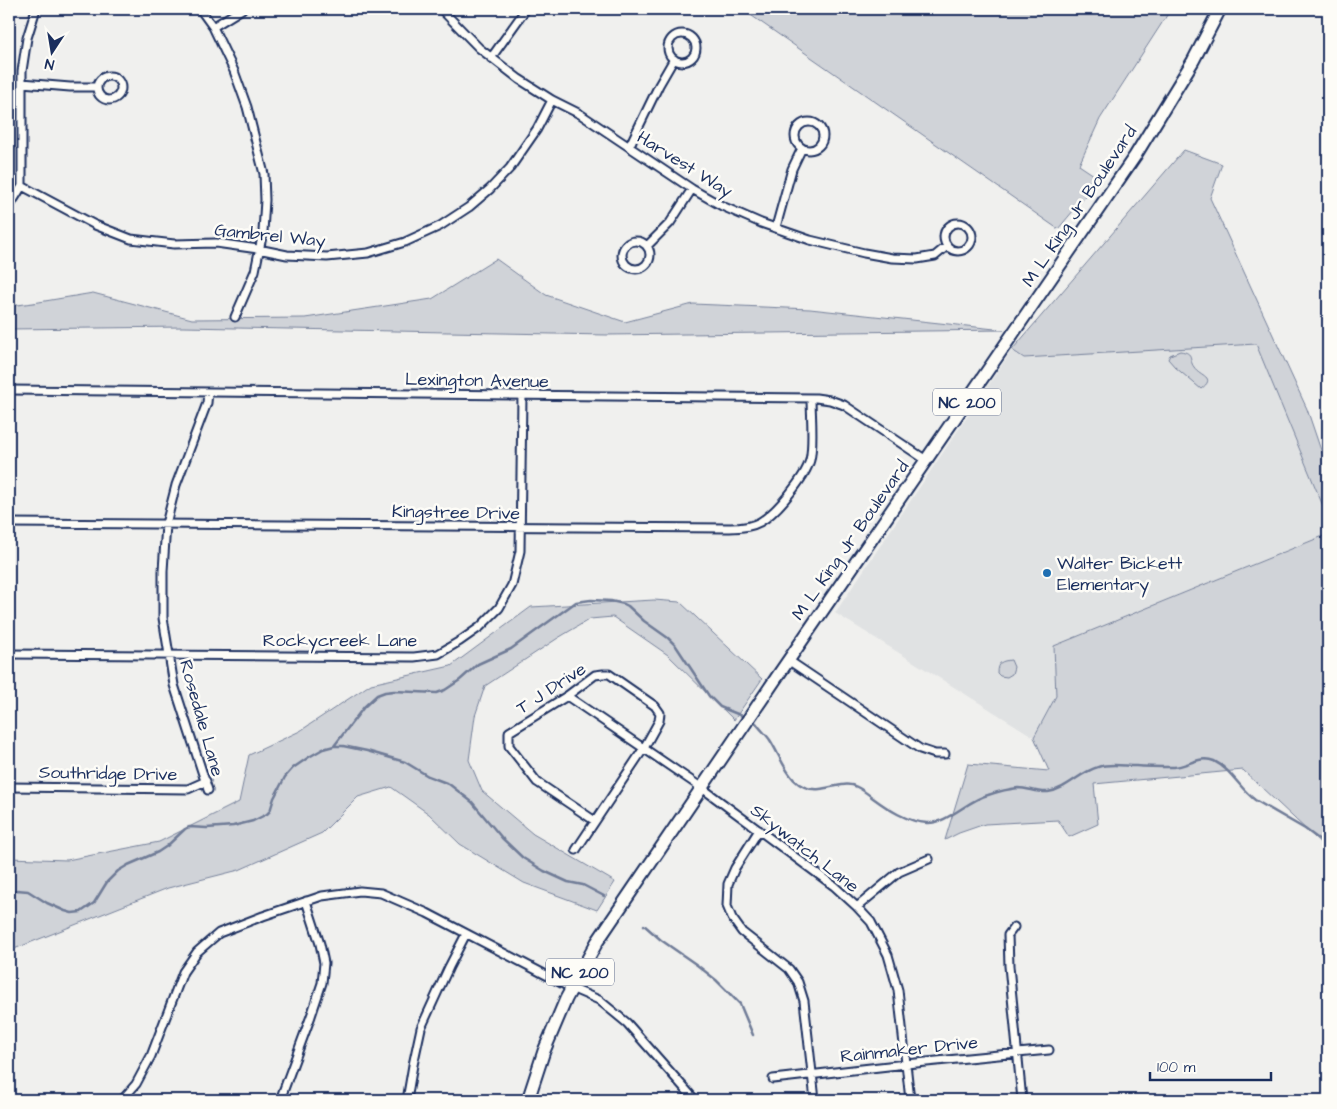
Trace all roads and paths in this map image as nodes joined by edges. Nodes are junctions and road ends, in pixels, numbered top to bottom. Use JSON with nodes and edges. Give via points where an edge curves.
{"nodes":[{"id":1,"x":36,"y":9,"type":"edge"},
{"id":2,"x":200,"y":9,"type":"edge"},
{"id":3,"x":242,"y":9,"type":"edge"},
{"id":4,"x":441,"y":9,"type":"edge"},
{"id":5,"x":526,"y":9,"type":"edge"},
{"id":6,"x":1220,"y":9,"type":"edge"},
{"id":7,"x":213,"y":27,"type":"junction"},
{"id":8,"x":491,"y":58,"type":"junction"},
{"id":9,"x":674,"y":59,"type":"dead end"},
{"id":10,"x":22,"y":83,"type":"junction"},
{"id":11,"x":97,"y":87,"type":"dead end"},
{"id":12,"x":552,"y":100,"type":"junction"},
{"id":13,"x":629,"y":147,"type":"junction"},
{"id":14,"x":802,"y":148,"type":"junction"},
{"id":15,"x":22,"y":186,"type":"junction"},
{"id":16,"x":692,"y":189,"type":"junction"},
{"id":17,"x":9,"y":206,"type":"edge"},
{"id":18,"x":776,"y":227,"type":"junction"},
{"id":19,"x":647,"y":246,"type":"junction"},
{"id":20,"x":947,"y":246,"type":"junction"},
{"id":21,"x":258,"y":249,"type":"junction"},
{"id":22,"x":235,"y":317,"type":"dead end"},
{"id":23,"x":9,"y":390,"type":"edge"},
{"id":24,"x":208,"y":392,"type":"junction"},
{"id":25,"x":522,"y":395,"type":"junction"},
{"id":26,"x":811,"y":398,"type":"junction"},
{"id":27,"x":926,"y":460,"type":"junction"},
{"id":28,"x":9,"y":523,"type":"edge"},
{"id":29,"x":166,"y":524,"type":"junction"},
{"id":30,"x":520,"y":527,"type":"junction"},
{"id":31,"x":9,"y":654,"type":"edge"},
{"id":32,"x":168,"y":655,"type":"junction"},
{"id":33,"x":788,"y":660,"type":"junction"},
{"id":34,"x":567,"y":696,"type":"junction"},
{"id":35,"x":644,"y":748,"type":"junction"},
{"id":36,"x":946,"y":754,"type":"dead end"},
{"id":37,"x":206,"y":781,"type":"junction"},
{"id":38,"x":9,"y":787,"type":"edge"},
{"id":39,"x":702,"y":788,"type":"junction"},
{"id":40,"x":208,"y":790,"type":"dead end"},
{"id":41,"x":595,"y":821,"type":"junction"},
{"id":42,"x":759,"y":830,"type":"junction"},
{"id":43,"x":576,"y":850,"type":"dead end"},
{"id":44,"x":929,"y":859,"type":"dead end"},
{"id":45,"x":306,"y":902,"type":"junction"},
{"id":46,"x":857,"y":907,"type":"junction"},
{"id":47,"x":1014,"y":926,"type":"dead end"},
{"id":48,"x":466,"y":934,"type":"junction"},
{"id":49,"x":572,"y":988,"type":"junction"},
{"id":50,"x":1049,"y":1050,"type":"dead end"},
{"id":51,"x":1017,"y":1054,"type":"junction"},
{"id":52,"x":906,"y":1064,"type":"junction"},
{"id":53,"x":812,"y":1075,"type":"junction"},
{"id":54,"x":773,"y":1079,"type":"dead end"},
{"id":55,"x":122,"y":1100,"type":"edge"},
{"id":56,"x":280,"y":1100,"type":"edge"},
{"id":57,"x":407,"y":1100,"type":"edge"},
{"id":58,"x":528,"y":1100,"type":"edge"},
{"id":59,"x":695,"y":1100,"type":"edge"},
{"id":60,"x":815,"y":1100,"type":"edge"},
{"id":61,"x":910,"y":1100,"type":"edge"},
{"id":62,"x":1022,"y":1100,"type":"edge"}],
"edges":[{"from":1,"to":10,"type":"street","via":[[27,38]]},
{"from":2,"to":7,"type":"street"},
{"from":3,"to":7,"type":"street"},
{"from":4,"to":8,"type":"street","name":"Harvest Way"},
{"from":5,"to":8,"type":"street"},
{"from":6,"to":27,"type":"main road","name":"M L King Jr Boulevard","number":"NC 200","via":[[1193,61],[1135,156]]},
{"from":7,"to":21,"type":"street","via":[[248,107],[264,174],[263,232]]},
{"from":8,"to":12,"type":"street","name":"Harvest Way"},
{"from":9,"to":13,"type":"street"},
{"from":10,"to":11,"type":"street"},
{"from":10,"to":15,"type":"street"},
{"from":12,"to":13,"type":"street","name":"Harvest Way","via":[[580,114]]},
{"from":12,"to":21,"type":"street","name":"Gambrel Way","via":[[510,168],[476,201],[440,226],[405,242],[368,253],[327,257],[287,255]]},
{"from":13,"to":16,"type":"street","name":"Harvest Way"},
{"from":14,"to":14,"type":"street","via":[[815,148],[821,142],[822,132],[818,125],[809,122],[797,128],[796,141]]},
{"from":14,"to":18,"type":"street","via":[[792,170]]},
{"from":15,"to":17,"type":"street"},
{"from":15,"to":21,"type":"street","name":"Gambrel Way","via":[[95,225],[131,239],[174,244],[216,243]]},
{"from":16,"to":18,"type":"street","name":"Harvest Way","via":[[722,206]]},
{"from":16,"to":19,"type":"street","via":[[670,222]]},
{"from":18,"to":20,"type":"street","name":"Harvest Way","via":[[810,240],[892,258],[935,256]]},
{"from":19,"to":19,"type":"street","via":[[635,241],[626,245],[622,254],[625,262],[632,268],[645,266],[650,259]]},
{"from":20,"to":20,"type":"street","name":"Harvest Way","via":[[960,250],[968,246],[972,238],[966,226],[958,223],[949,226],[944,233]]},
{"from":21,"to":22,"type":"street","via":[[255,271]]},
{"from":23,"to":24,"type":"street","name":"Lexington Avenue"},
{"from":24,"to":25,"type":"street","name":"Lexington Avenue"},
{"from":24,"to":29,"type":"street","name":"Rosedale Lane"},
{"from":25,"to":26,"type":"street","name":"Lexington Avenue"},
{"from":25,"to":30,"type":"street","name":"Rockycreek Lane"},
{"from":26,"to":27,"type":"street","name":"Lexington Avenue","via":[[844,405]]},
{"from":26,"to":30,"type":"street","name":"Kingstree Drive","via":[[811,454],[806,470],[770,515],[759,523],[743,528]]},
{"from":27,"to":33,"type":"main road","name":"M L King Jr Boulevard","number":"NC 200"},
{"from":28,"to":29,"type":"street","name":"Kingstree Drive"},
{"from":29,"to":30,"type":"street","name":"Kingstree Drive"},
{"from":29,"to":32,"type":"street","name":"Rosedale Lane","via":[[163,618]]},
{"from":30,"to":32,"type":"street","name":"Rockycreek Lane","via":[[520,551],[512,586],[499,608],[480,627],[438,654],[414,657]]},
{"from":31,"to":32,"type":"street","name":"Rockycreek Lane"},
{"from":32,"to":37,"type":"street","name":"Rosedale Lane","via":[[174,685]]},
{"from":33,"to":36,"type":"street","via":[[920,749]]},
{"from":33,"to":39,"type":"main road","name":"M L King Jr Boulevard","number":"NC 200"},
{"from":34,"to":35,"type":"street","name":"Skywatch Lane"},
{"from":34,"to":35,"type":"street","name":"T J Drive","via":[[595,675],[608,674],[655,706],[660,713]]},
{"from":34,"to":41,"type":"street","name":"T J Drive","via":[[509,732],[509,746],[537,782]]},
{"from":35,"to":39,"type":"street","name":"Skywatch Lane"},
{"from":35,"to":41,"type":"street","name":"T J Drive"},
{"from":37,"to":38,"type":"street","name":"Southridge Drive","via":[[188,789]]},
{"from":37,"to":40,"type":"street","name":"Rosedale Lane"},
{"from":39,"to":42,"type":"street","name":"Skywatch Lane"},
{"from":39,"to":49,"type":"main road","name":"M L King Jr Boulevard","number":"NC 200","via":[[602,934]]},
{"from":41,"to":43,"type":"street","name":"T J Drive"},
{"from":42,"to":46,"type":"street","name":"Skywatch Lane"},
{"from":42,"to":53,"type":"street","via":[[728,884],[727,906],[742,932],[789,969],[798,982],[804,1001]]},
{"from":44,"to":46,"type":"street","via":[[899,872]]},
{"from":45,"to":48,"type":"street","via":[[322,896],[360,891],[381,893]]},
{"from":45,"to":55,"type":"street","via":[[219,933],[197,952],[183,972],[151,1056],[136,1084]]},
{"from":45,"to":56,"type":"street","via":[[324,963],[322,983]]},
{"from":46,"to":52,"type":"street","name":"Skywatch Lane","via":[[871,922],[888,954],[898,990]]},
{"from":47,"to":51,"type":"street","via":[[1008,935]]},
{"from":48,"to":49,"type":"street"},
{"from":48,"to":57,"type":"street","via":[[421,1028]]},
{"from":49,"to":58,"type":"main road","name":"M L King Jr Boulevard","number":"NC 200","via":[[544,1051]]},
{"from":49,"to":59,"type":"street","via":[[599,1000],[626,1023]]},
{"from":50,"to":51,"type":"street","name":"Rainmaker Drive"},
{"from":51,"to":52,"type":"street","name":"Rainmaker Drive"},
{"from":51,"to":62,"type":"street"},
{"from":52,"to":53,"type":"street","name":"Rainmaker Drive"},
{"from":52,"to":61,"type":"street","name":"Skywatch Lane"},
{"from":53,"to":54,"type":"street","name":"Rainmaker Drive"},
{"from":53,"to":60,"type":"street"}]}
